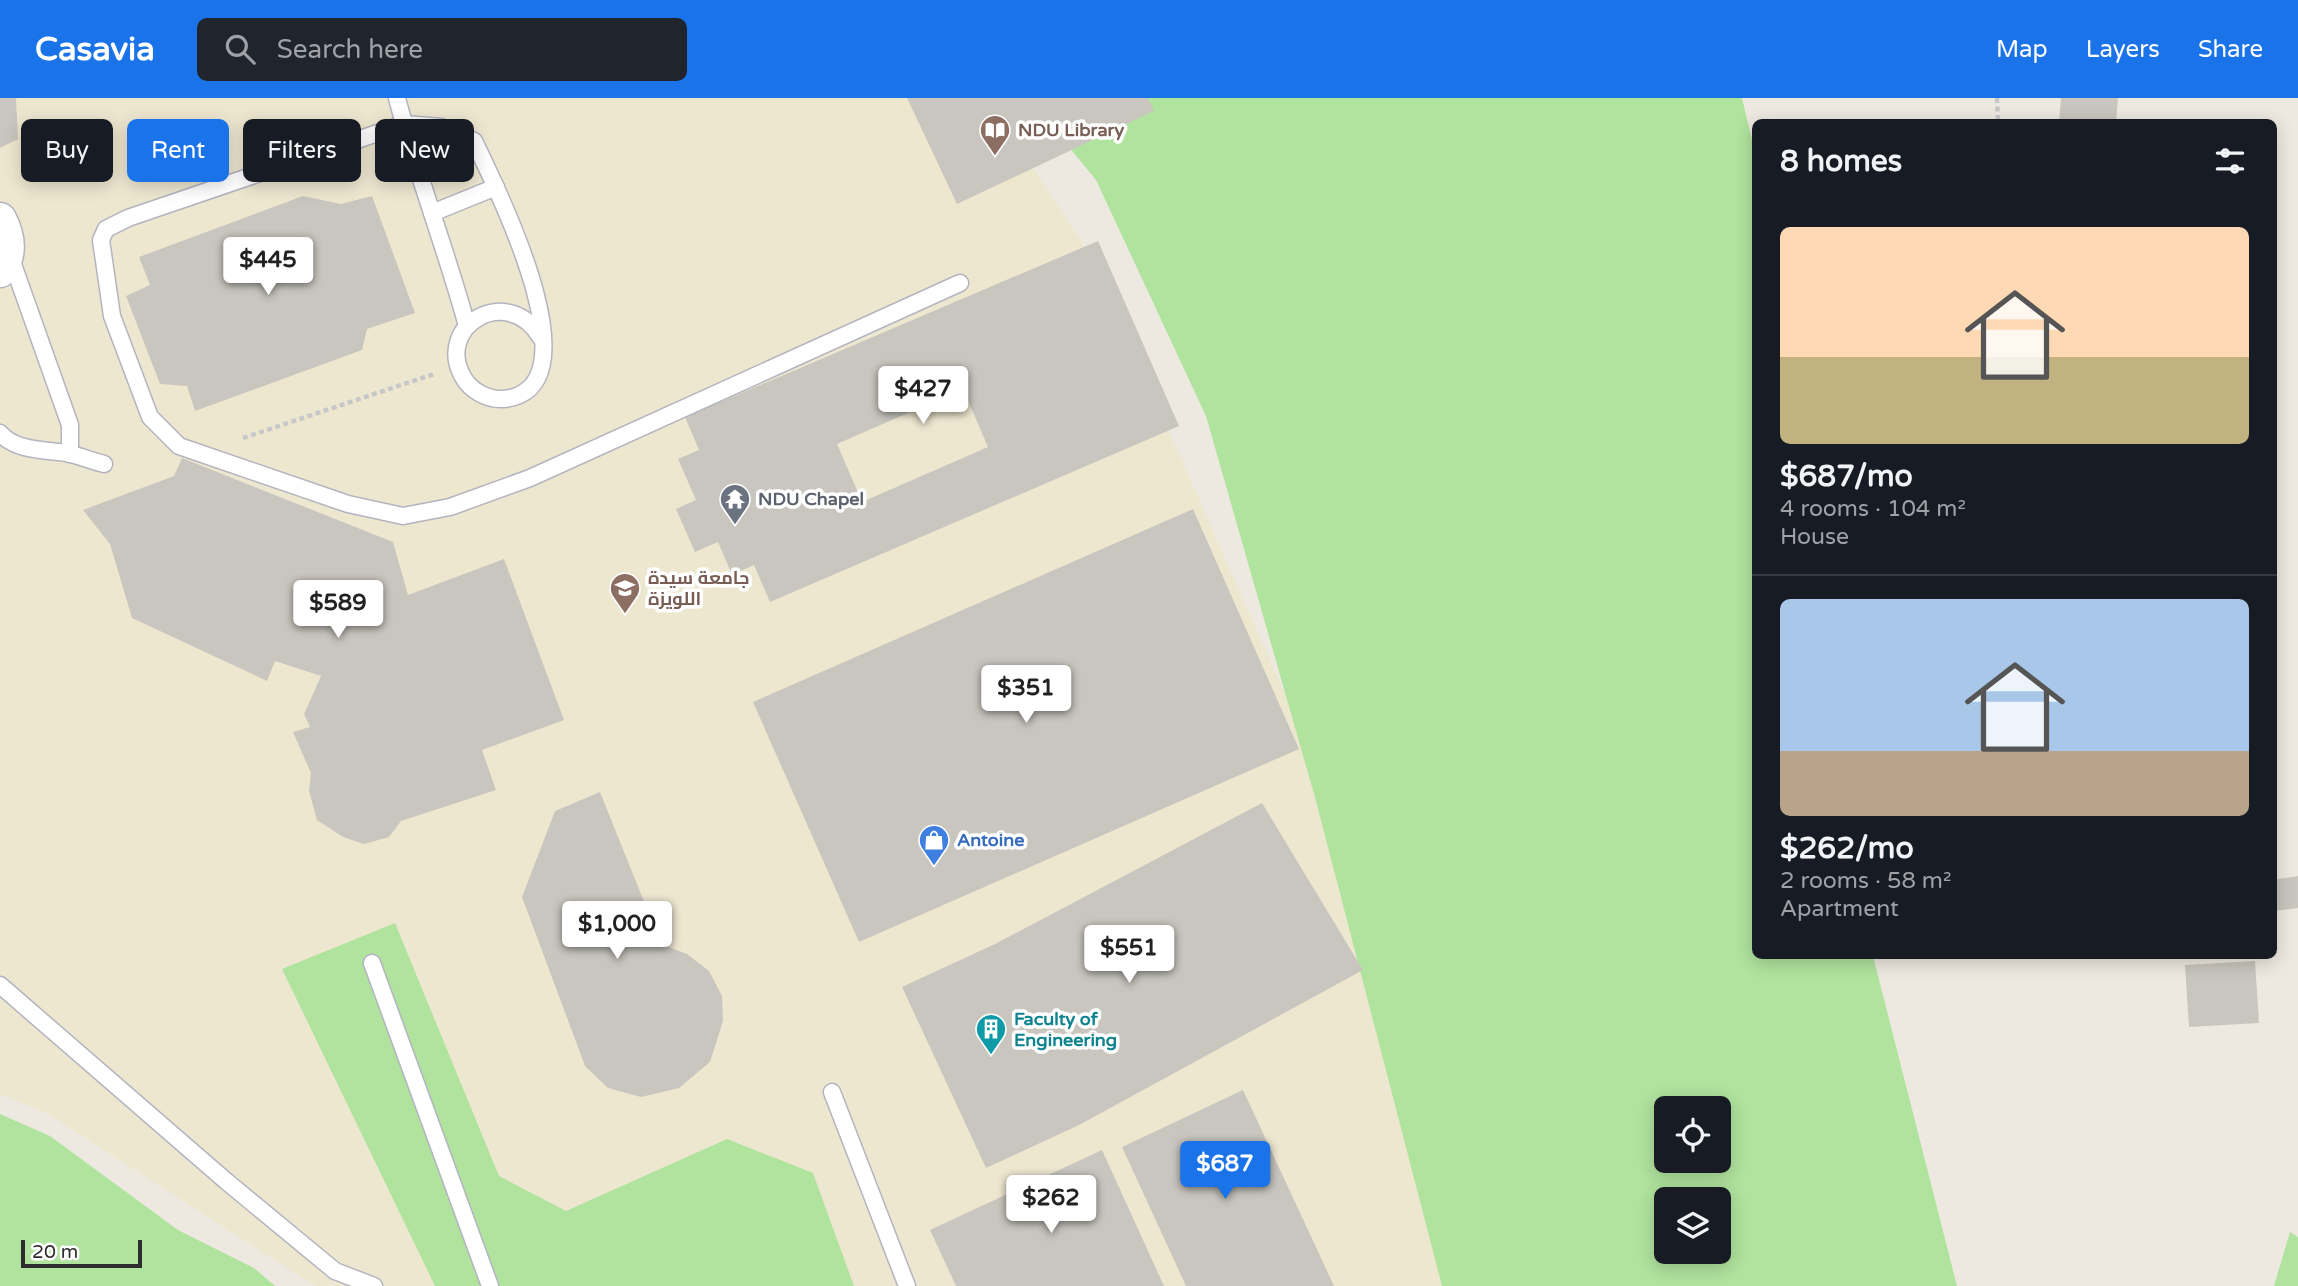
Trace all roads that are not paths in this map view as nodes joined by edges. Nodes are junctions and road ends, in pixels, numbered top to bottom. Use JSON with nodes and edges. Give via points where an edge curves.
{"nodes":[{"id":1,"x":397,"y":98,"type":"edge"},
{"id":2,"x":403,"y":119,"type":"edge"},
{"id":3,"x":375,"y":134,"type":"edge"},
{"id":4,"x":474,"y":141,"type":"edge"},
{"id":5,"x":422,"y":182,"type":"edge"},
{"id":6,"x":496,"y":187,"type":"junction"},
{"id":7,"x":432,"y":213,"type":"junction"},
{"id":8,"x":0,"y":219,"type":"edge"},
{"id":9,"x":4,"y":261,"type":"edge"},
{"id":10,"x":960,"y":283,"type":"dead end"},
{"id":11,"x":467,"y":326,"type":"junction"},
{"id":12,"x":541,"y":338,"type":"junction"},
{"id":13,"x":0,"y":433,"type":"edge"},
{"id":14,"x":70,"y":454,"type":"junction"},
{"id":15,"x":104,"y":464,"type":"dead end"},
{"id":16,"x":372,"y":963,"type":"dead end"},
{"id":17,"x":0,"y":985,"type":"edge"},
{"id":18,"x":832,"y":1092,"type":"dead end"},
{"id":19,"x":335,"y":1271,"type":"junction"},
{"id":20,"x":350,"y":1286,"type":"edge"},
{"id":21,"x":374,"y":1286,"type":"edge"},
{"id":22,"x":490,"y":1286,"type":"edge"},
{"id":23,"x":907,"y":1286,"type":"edge"}],
"edges":[{"from":1,"to":2,"type":"lane"},
{"from":3,"to":10,"type":"lane","via":[[106,229],[102,240],[112,316],[150,417],[179,446],[348,503],[403,516],[450,507],[530,478]]},
{"from":4,"to":6,"type":"lane"},
{"from":5,"to":7,"type":"lane"},
{"from":6,"to":7,"type":"lane"},
{"from":6,"to":12,"type":"lane","via":[[536,286]]},
{"from":7,"to":11,"type":"lane"},
{"from":8,"to":9,"type":"street","via":[[7,232]]},
{"from":9,"to":14,"type":"lane","via":[[70,425]]},
{"from":11,"to":12,"type":"lane","via":[[478,316],[507,311],[534,325]]},
{"from":11,"to":12,"type":"lane","via":[[457,352],[463,379],[473,389],[499,399],[513,397],[536,381],[545,353]]},
{"from":13,"to":14,"type":"lane","via":[[31,448]]},
{"from":14,"to":15,"type":"lane"},
{"from":16,"to":22,"type":"lane"},
{"from":17,"to":19,"type":"lane"},
{"from":18,"to":23,"type":"lane"},
{"from":19,"to":20,"type":"lane"},
{"from":19,"to":21,"type":"lane"}]}
